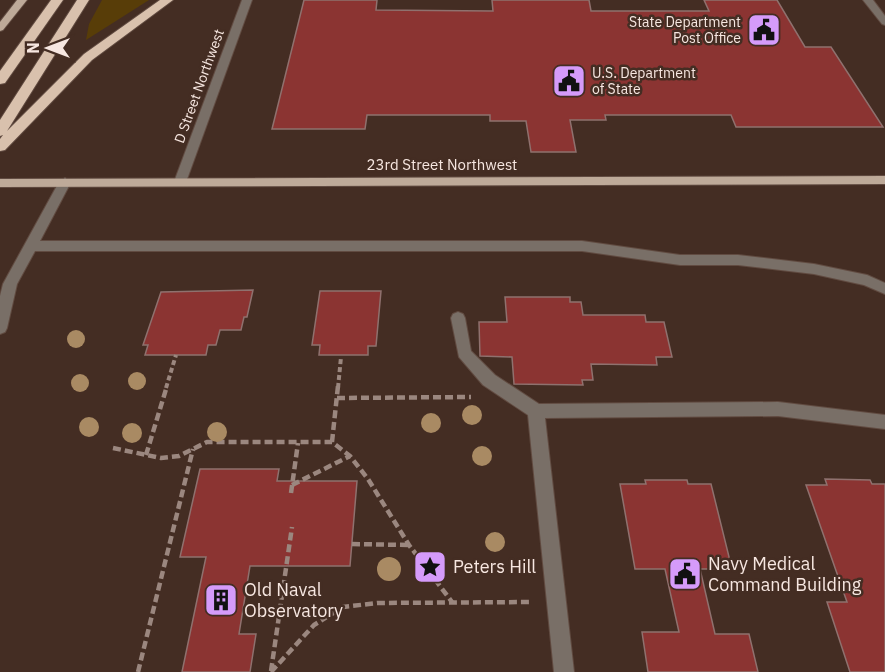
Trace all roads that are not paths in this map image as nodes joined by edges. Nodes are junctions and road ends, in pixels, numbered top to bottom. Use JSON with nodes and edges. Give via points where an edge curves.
{"nodes":[{"id":1,"x":21,"y":0,"type":"edge"},
{"id":2,"x":57,"y":0,"type":"edge"},
{"id":3,"x":83,"y":0,"type":"edge"},
{"id":4,"x":167,"y":0,"type":"edge"},
{"id":5,"x":247,"y":0,"type":"edge"},
{"id":6,"x":868,"y":0,"type":"edge"},
{"id":7,"x":885,"y":22,"type":"edge"},
{"id":8,"x":0,"y":28,"type":"edge"},
{"id":9,"x":0,"y":80,"type":"edge"},
{"id":10,"x":0,"y":132,"type":"edge"},
{"id":11,"x":0,"y":147,"type":"edge"},
{"id":12,"x":885,"y":180,"type":"edge"},
{"id":13,"x":180,"y":182,"type":"junction"},
{"id":14,"x":6,"y":183,"type":"edge"},
{"id":15,"x":65,"y":183,"type":"junction"},
{"id":16,"x":29,"y":246,"type":"junction"},
{"id":17,"x":885,"y":289,"type":"edge"},
{"id":18,"x":458,"y":318,"type":"dead end"},
{"id":19,"x":0,"y":328,"type":"edge"},
{"id":20,"x":536,"y":411,"type":"junction"},
{"id":21,"x":885,"y":422,"type":"edge"},
{"id":22,"x":564,"y":672,"type":"edge"}],
"edges":[{"from":1,"to":8,"type":"main road"},
{"from":2,"to":9,"type":"highway"},
{"from":3,"to":10,"type":"highway"},
{"from":4,"to":11,"type":"highway","via":[[88,57]]},
{"from":5,"to":13,"type":"street","name":"D Street Northwest"},
{"from":6,"to":7,"type":"street"},
{"from":12,"to":13,"type":"main road","name":"23rd Street Northwest"},
{"from":13,"to":15,"type":"main road","name":"23rd Street Northwest"},
{"from":14,"to":15,"type":"main road","name":"23rd Street Northwest"},
{"from":15,"to":16,"type":"street"},
{"from":16,"to":17,"type":"street","via":[[582,246],[680,260],[738,260],[814,269],[867,280]]},
{"from":16,"to":19,"type":"street","via":[[10,284]]},
{"from":18,"to":20,"type":"street","via":[[464,353],[489,380]]},
{"from":20,"to":21,"type":"street","via":[[778,409]]},
{"from":20,"to":22,"type":"street"}]}
